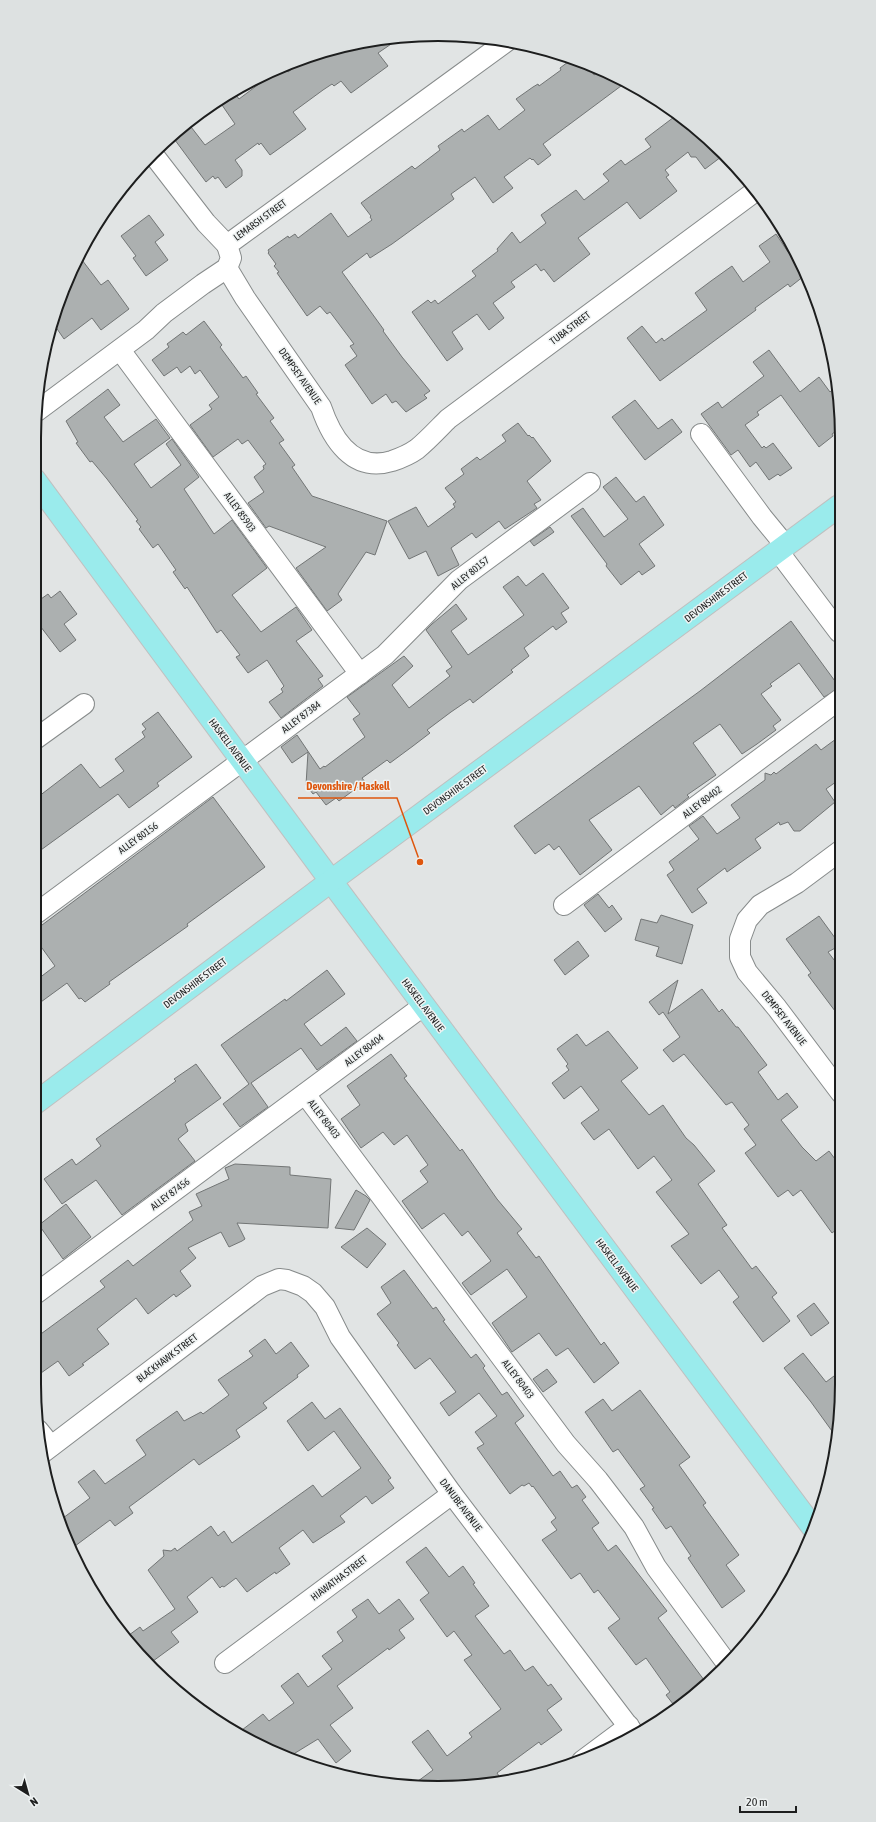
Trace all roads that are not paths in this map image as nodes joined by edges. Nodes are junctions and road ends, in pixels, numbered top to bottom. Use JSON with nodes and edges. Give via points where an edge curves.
{"nodes":[{"id":1,"x":500,"y":46,"type":"edge"},
{"id":2,"x":156,"y":158,"type":"edge"},
{"id":3,"x":751,"y":194,"type":"edge"},
{"id":4,"x":227,"y":245,"type":"junction"},
{"id":5,"x":228,"y":268,"type":"junction"},
{"id":6,"x":120,"y":350,"type":"junction"},
{"id":7,"x":42,"y":407,"type":"edge"},
{"id":8,"x":701,"y":434,"type":"dead end"},
{"id":9,"x":384,"y":463,"type":"joint"},
{"id":10,"x":590,"y":483,"type":"dead end"},
{"id":11,"x":41,"y":488,"type":"edge"},
{"id":12,"x":835,"y":509,"type":"edge"},
{"id":13,"x":781,"y":548,"type":"junction"},
{"id":14,"x":835,"y":626,"type":"edge"},
{"id":15,"x":360,"y":674,"type":"junction"},
{"id":16,"x":835,"y":703,"type":"edge"},
{"id":17,"x":84,"y":704,"type":"dead end"},
{"id":18,"x":41,"y":735,"type":"edge"},
{"id":19,"x":242,"y":761,"type":"junction"},
{"id":20,"x":835,"y":855,"type":"edge"},
{"id":21,"x":331,"y":881,"type":"junction"},
{"id":22,"x":564,"y":905,"type":"dead end"},
{"id":23,"x":41,"y":910,"type":"edge"},
{"id":24,"x":424,"y":1006,"type":"junction"},
{"id":25,"x":835,"y":1085,"type":"edge"},
{"id":26,"x":305,"y":1094,"type":"junction"},
{"id":27,"x":41,"y":1099,"type":"edge"},
{"id":28,"x":287,"y":1280,"type":"joint"},
{"id":29,"x":41,"y":1290,"type":"edge"},
{"id":30,"x":46,"y":1450,"type":"edge"},
{"id":31,"x":452,"y":1494,"type":"junction"},
{"id":32,"x":810,"y":1523,"type":"edge"},
{"id":33,"x":724,"y":1659,"type":"edge"},
{"id":34,"x":225,"y":1663,"type":"dead end"},
{"id":35,"x":632,"y":1731,"type":"edge"}],
"edges":[{"from":1,"to":4,"type":"street","name":"LEMARSH STREET"},
{"from":2,"to":4,"type":"street","via":[[206,223]]},
{"from":3,"to":9,"type":"street","name":"TUBA STREET","via":[[448,419],[416,450]]},
{"from":4,"to":5,"type":"street","name":"LEMARSH STREET","via":[[231,258]]},
{"from":5,"to":6,"type":"street","via":[[164,313]]},
{"from":5,"to":9,"type":"street","name":"DEMPSEY AVENUE","via":[[248,304],[322,407],[326,422],[344,449],[356,459]]},
{"from":6,"to":7,"type":"street"},
{"from":6,"to":15,"type":"street","name":"ALLEY 85903"},
{"from":8,"to":13,"type":"street","via":[[762,517]]},
{"from":10,"to":15,"type":"street","name":"ALLEY 80157","via":[[459,580],[385,655]]},
{"from":11,"to":19,"type":"main road","name":"HASKELL AVENUE"},
{"from":12,"to":13,"type":"main road","name":"DEVONSHIRE STREET"},
{"from":13,"to":14,"type":"street"},
{"from":13,"to":21,"type":"main road","name":"DEVONSHIRE STREET"},
{"from":15,"to":19,"type":"street","name":"ALLEY 87384"},
{"from":16,"to":22,"type":"street","name":"ALLEY 80402"},
{"from":17,"to":18,"type":"street"},
{"from":19,"to":21,"type":"main road","name":"HASKELL AVENUE"},
{"from":19,"to":23,"type":"street","name":"ALLEY 80156"},
{"from":20,"to":25,"type":"street","name":"DEMPSEY AVENUE","via":[[791,887],[760,905],[747,920],[740,939],[740,956],[747,972],[778,1008]]},
{"from":21,"to":24,"type":"main road","name":"HASKELL AVENUE"},
{"from":21,"to":27,"type":"main road","name":"DEVONSHIRE STREET"},
{"from":24,"to":26,"type":"street","name":"ALLEY 80404"},
{"from":24,"to":32,"type":"main road","name":"HASKELL AVENUE"},
{"from":26,"to":29,"type":"street","name":"ALLEY 87456"},
{"from":26,"to":33,"type":"street","name":"ALLEY 80403","via":[[566,1444],[634,1526],[656,1567]]},
{"from":28,"to":30,"type":"street","name":"BLACKHAWK STREET","via":[[279,1279],[258,1288]]},
{"from":28,"to":31,"type":"street","name":"DANUBE AVENUE","via":[[313,1293],[325,1307],[340,1337]]},
{"from":31,"to":34,"type":"street","name":"HIAWATHA STREET"},
{"from":31,"to":35,"type":"street","name":"DANUBE AVENUE"}]}
